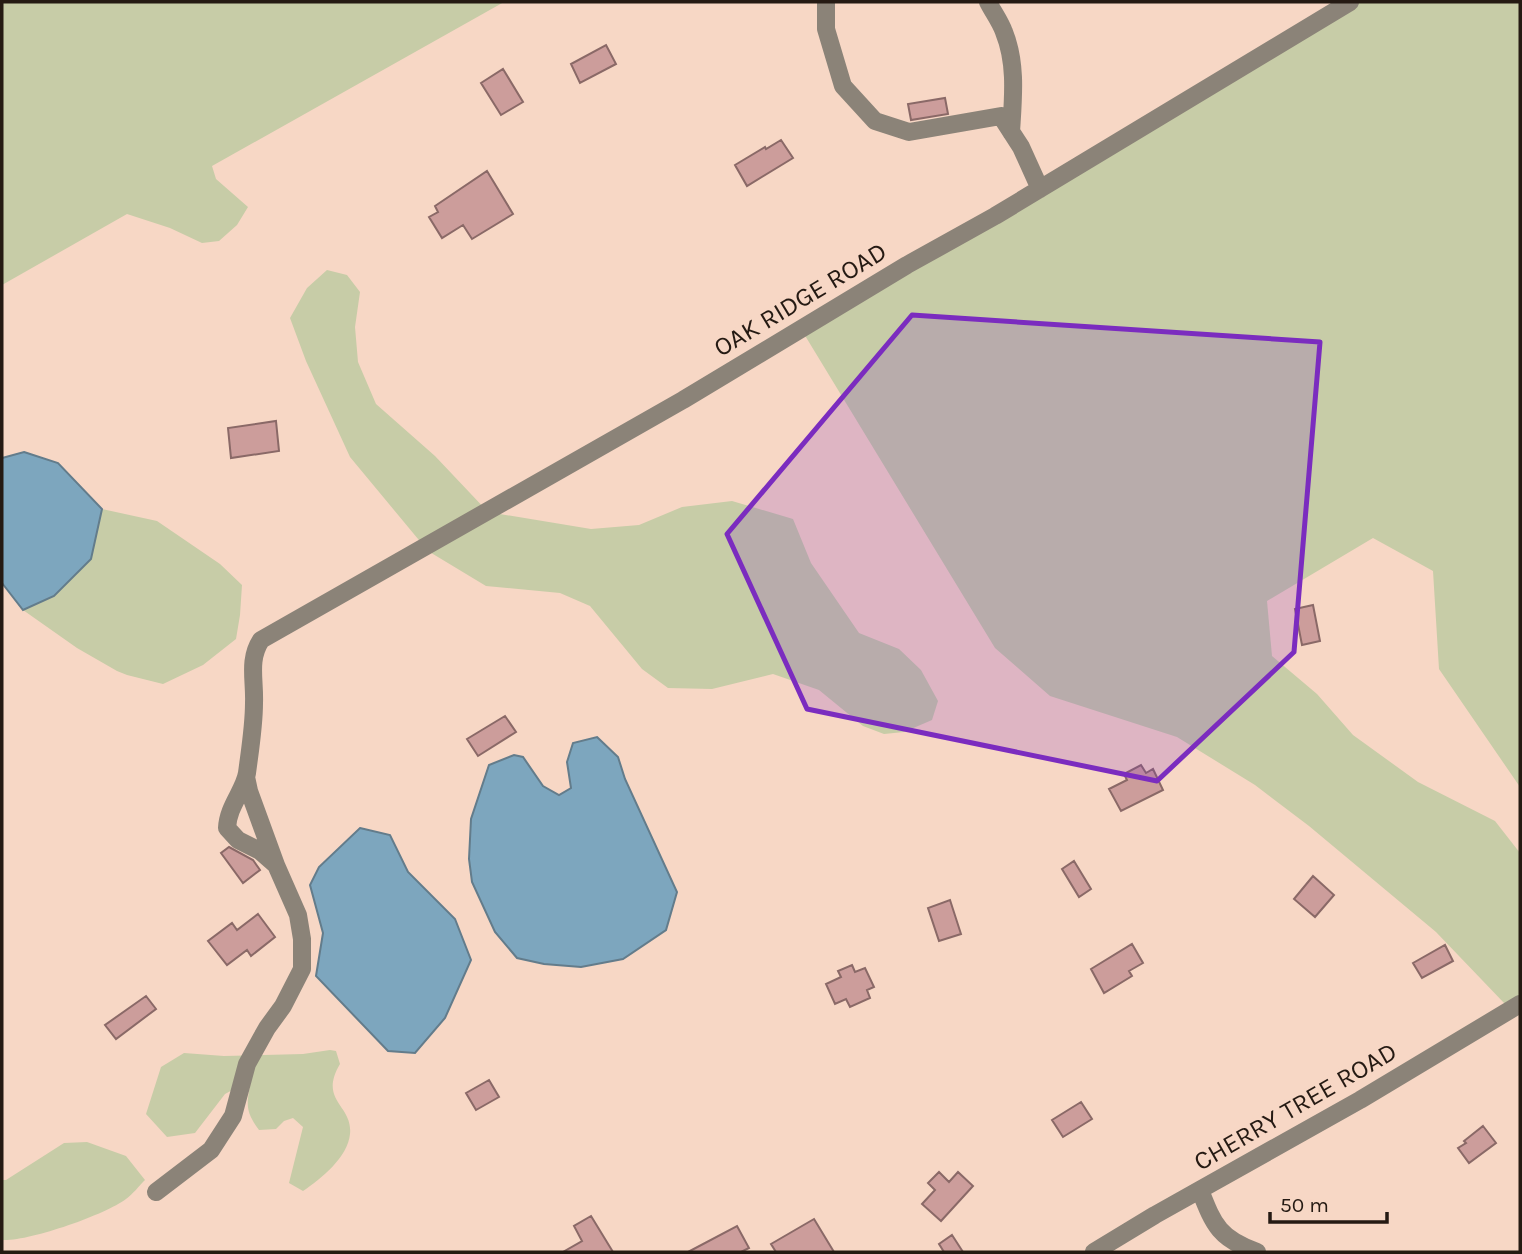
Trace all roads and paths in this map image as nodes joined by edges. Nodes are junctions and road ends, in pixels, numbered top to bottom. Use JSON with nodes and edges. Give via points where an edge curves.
{"nodes":[{"id":1,"x":826,"y":2,"type":"edge"},
{"id":2,"x":988,"y":2,"type":"edge"},
{"id":3,"x":1350,"y":2,"type":"edge"},
{"id":4,"x":1011,"y":132,"type":"junction"},
{"id":5,"x":1040,"y":189,"type":"junction"},
{"id":6,"x":247,"y":777,"type":"junction"},
{"id":7,"x":276,"y":864,"type":"junction"},
{"id":8,"x":1520,"y":1004,"type":"edge"},
{"id":9,"x":1200,"y":1190,"type":"junction"},
{"id":10,"x":156,"y":1192,"type":"dead end"},
{"id":11,"x":1111,"y":1247,"type":"edge"},
{"id":12,"x":1094,"y":1252,"type":"edge"},
{"id":13,"x":1257,"y":1252,"type":"edge"}],
"edges":[{"from":1,"to":4,"type":"street","via":[[826,29],[843,86],[875,121],[909,132],[1000,116]]},
{"from":2,"to":4,"type":"street","via":[[1011,56]]},
{"from":3,"to":5,"type":"street","name":"OAK RIDGE ROAD"},
{"from":4,"to":5,"type":"street"},
{"from":5,"to":6,"type":"street","name":"OAK RIDGE ROAD","via":[[683,400],[261,640],[254,650]]},
{"from":6,"to":7,"type":"street"},
{"from":6,"to":7,"type":"street","via":[[227,818],[227,828]]},
{"from":7,"to":10,"type":"street","via":[[298,915],[302,969],[247,1065],[233,1116],[211,1150]]},
{"from":8,"to":9,"type":"street","name":"CHERRY TREE ROAD"},
{"from":9,"to":11,"type":"street","name":"CHERRY TREE ROAD"},
{"from":9,"to":13,"type":"street","via":[[1216,1227],[1232,1242]]},
{"from":11,"to":12,"type":"street","name":"CHERRY TREE ROAD"}]}
